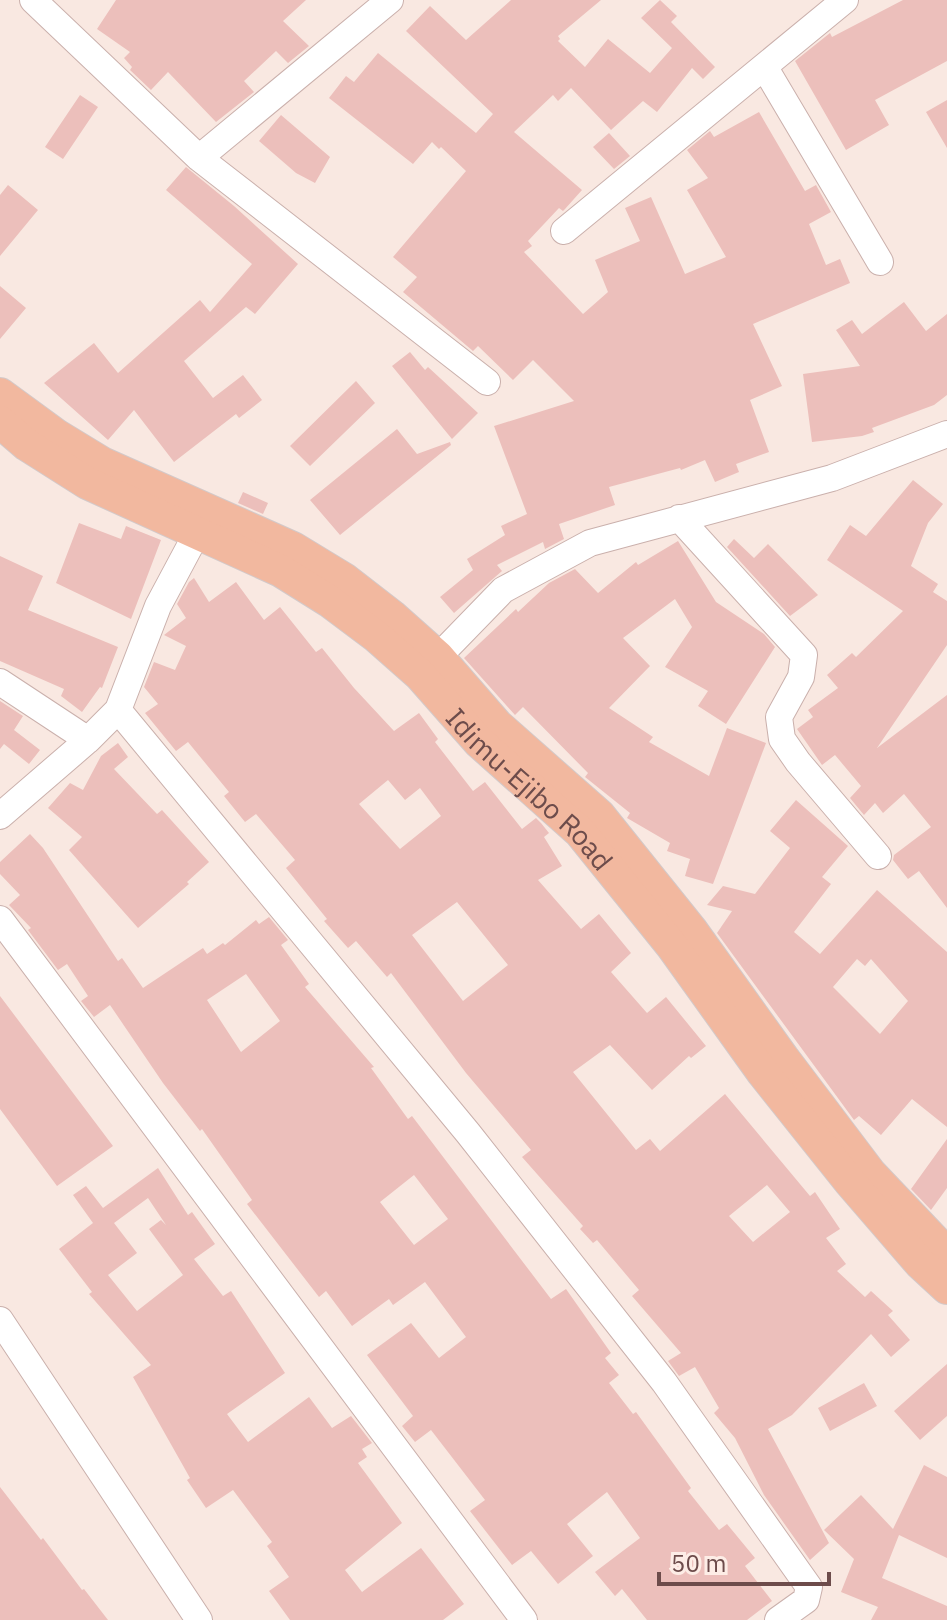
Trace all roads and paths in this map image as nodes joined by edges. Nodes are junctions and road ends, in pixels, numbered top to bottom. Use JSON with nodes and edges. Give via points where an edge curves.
{"nodes":[{"id":1,"x":33,"y":0,"type":"edge"},
{"id":2,"x":390,"y":0,"type":"edge"},
{"id":3,"x":845,"y":0,"type":"edge"},
{"id":4,"x":765,"y":68,"type":"junction"},
{"id":5,"x":199,"y":158,"type":"junction"},
{"id":6,"x":564,"y":231,"type":"dead end"},
{"id":7,"x":880,"y":262,"type":"dead end"},
{"id":8,"x":487,"y":382,"type":"dead end"},
{"id":9,"x":0,"y":394,"type":"edge"},
{"id":10,"x":0,"y":422,"type":"edge"},
{"id":11,"x":947,"y":434,"type":"edge"},
{"id":12,"x":679,"y":518,"type":"junction"},
{"id":13,"x":197,"y":533,"type":"junction"},
{"id":14,"x":438,"y":657,"type":"junction"},
{"id":15,"x":0,"y":682,"type":"edge"},
{"id":16,"x":118,"y":710,"type":"junction"},
{"id":17,"x":88,"y":740,"type":"junction"},
{"id":18,"x":0,"y":816,"type":"edge"},
{"id":19,"x":878,"y":856,"type":"dead end"},
{"id":20,"x":0,"y":919,"type":"edge"},
{"id":21,"x":947,"y":1254,"type":"edge"},
{"id":22,"x":947,"y":1288,"type":"edge"},
{"id":23,"x":0,"y":1320,"type":"edge"},
{"id":24,"x":199,"y":1620,"type":"edge"},
{"id":25,"x":524,"y":1620,"type":"edge"},
{"id":26,"x":778,"y":1620,"type":"edge"}],
"edges":[{"from":1,"to":5,"type":"street"},
{"from":2,"to":5,"type":"street"},
{"from":3,"to":4,"type":"street"},
{"from":4,"to":6,"type":"street"},
{"from":4,"to":7,"type":"street"},
{"from":5,"to":8,"type":"street"},
{"from":9,"to":14,"type":"main road","name":"Idimu-Ejibo Road","via":[[102,463],[293,548],[344,579]]},
{"from":10,"to":13,"type":"main road","name":"Idimu-Ejibo Road","via":[[87,483]]},
{"from":11,"to":12,"type":"street","via":[[832,478]]},
{"from":12,"to":14,"type":"street","via":[[590,543],[503,590]]},
{"from":12,"to":19,"type":"street","via":[[804,655],[801,677],[779,717],[782,739]]},
{"from":13,"to":16,"type":"street","via":[[158,606]]},
{"from":13,"to":22,"type":"main road","name":"Idimu-Ejibo Road","via":[[281,571],[377,637],[420,675],[479,742],[580,832],[840,1170]]},
{"from":14,"to":21,"type":"main road","name":"Idimu-Ejibo Road","via":[[497,725],[599,815],[692,931],[870,1173]]},
{"from":15,"to":17,"type":"street"},
{"from":16,"to":17,"type":"street"},
{"from":16,"to":26,"type":"street","via":[[468,1133],[664,1382],[809,1587],[806,1600]]},
{"from":17,"to":18,"type":"street"},
{"from":20,"to":25,"type":"street"},
{"from":23,"to":24,"type":"street"}]}
